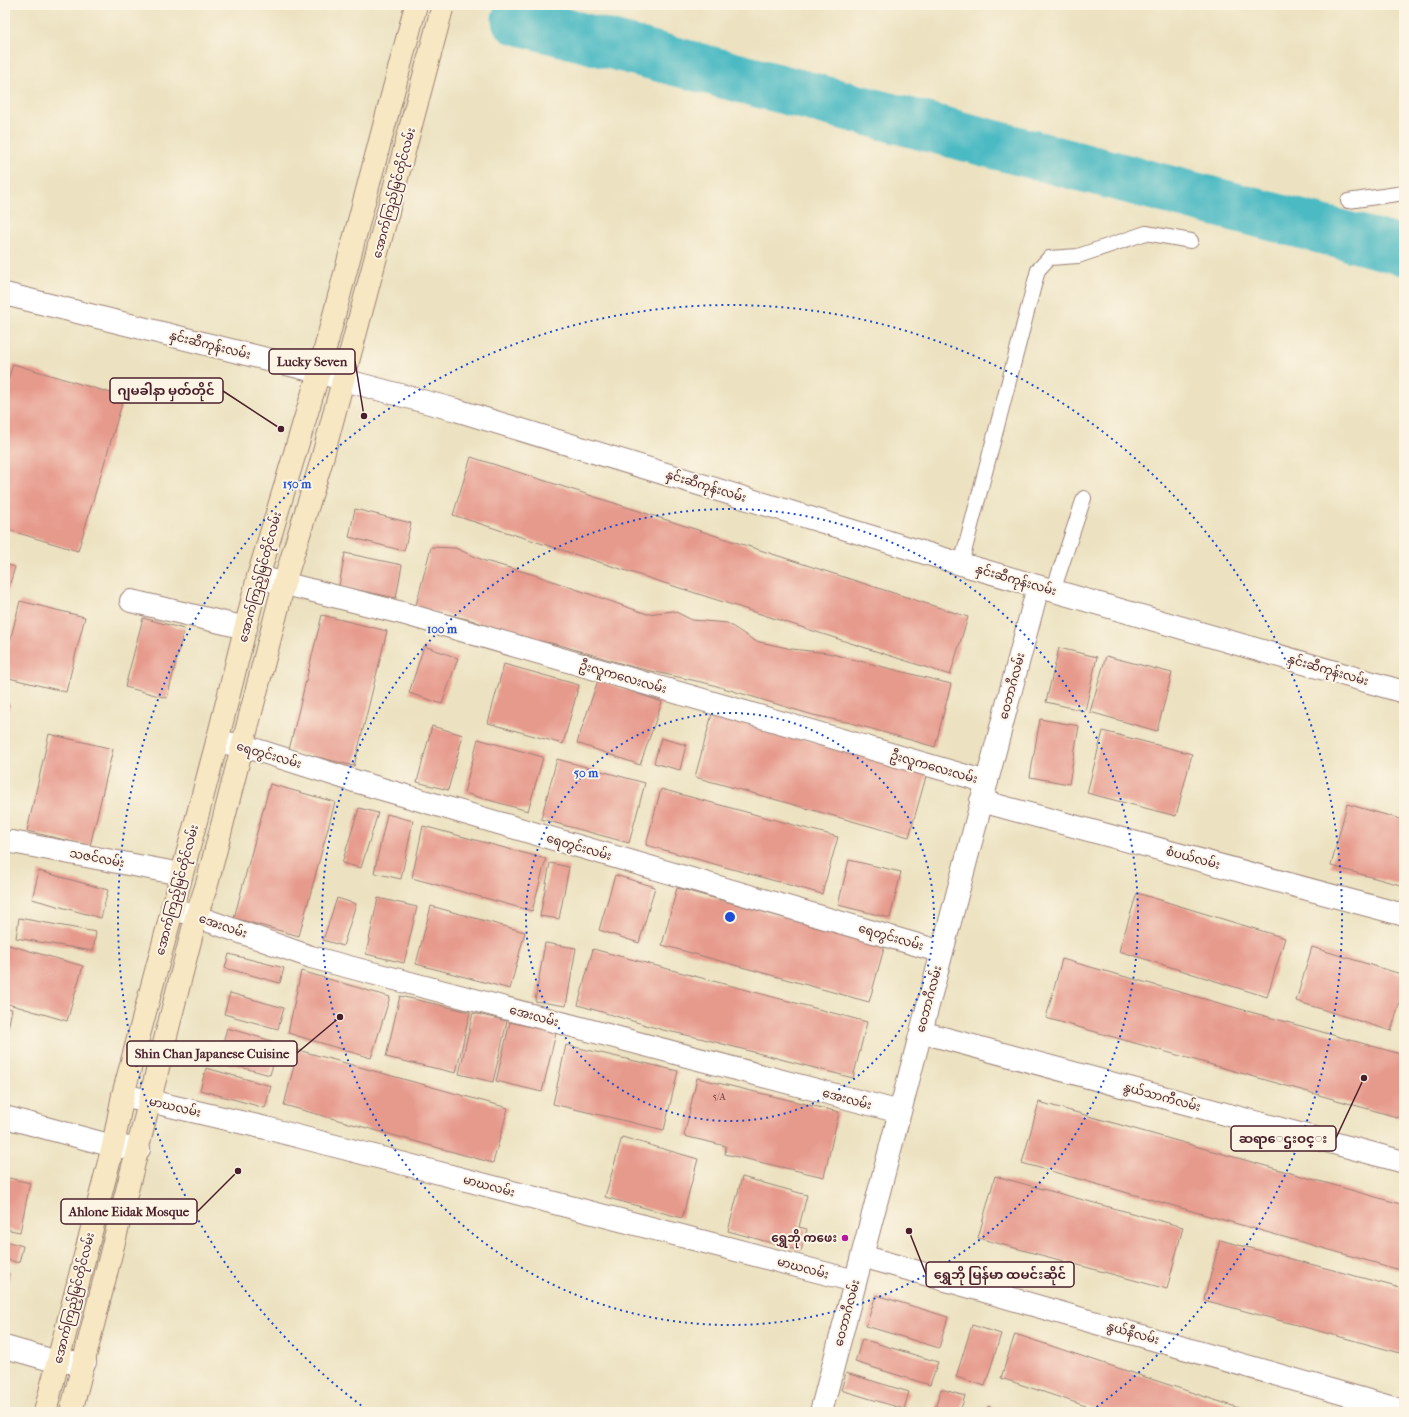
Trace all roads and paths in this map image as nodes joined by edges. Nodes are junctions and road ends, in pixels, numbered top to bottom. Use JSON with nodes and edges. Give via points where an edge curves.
{"nodes":[{"id":1,"x":416,"y":5,"type":"edge"},
{"id":2,"x":443,"y":5,"type":"edge"},
{"id":3,"x":410,"y":29,"type":"junction"},
{"id":4,"x":435,"y":37,"type":"junction"},
{"id":5,"x":1404,"y":193,"type":"edge"},
{"id":6,"x":1348,"y":201,"type":"dead end"},
{"id":7,"x":1191,"y":241,"type":"dead end"},
{"id":8,"x":5,"y":294,"type":"edge"},
{"id":9,"x":319,"y":372,"type":"junction"},
{"id":10,"x":344,"y":380,"type":"junction"},
{"id":11,"x":1084,"y":498,"type":"dead end"},
{"id":12,"x":961,"y":564,"type":"junction"},
{"id":13,"x":258,"y":577,"type":"junction"},
{"id":14,"x":284,"y":583,"type":"junction"},
{"id":15,"x":1045,"y":589,"type":"junction"},
{"id":16,"x":131,"y":601,"type":"dead end"},
{"id":17,"x":246,"y":628,"type":"junction"},
{"id":18,"x":1404,"y":692,"type":"edge"},
{"id":19,"x":217,"y":742,"type":"junction"},
{"id":20,"x":242,"y":745,"type":"junction"},
{"id":21,"x":984,"y":792,"type":"junction"},
{"id":22,"x":12,"y":842,"type":"dead end"},
{"id":23,"x":181,"y":874,"type":"junction"},
{"id":24,"x":172,"y":908,"type":"junction"},
{"id":25,"x":1404,"y":915,"type":"edge"},
{"id":26,"x":196,"y":917,"type":"junction"},
{"id":27,"x":942,"y":952,"type":"junction"},
{"id":28,"x":921,"y":1032,"type":"junction"},
{"id":29,"x":123,"y":1095,"type":"junction"},
{"id":30,"x":149,"y":1101,"type":"junction"},
{"id":31,"x":900,"y":1112,"type":"junction"},
{"id":32,"x":5,"y":1117,"type":"edge"},
{"id":33,"x":113,"y":1146,"type":"junction"},
{"id":34,"x":139,"y":1149,"type":"junction"},
{"id":35,"x":1404,"y":1162,"type":"edge"},
{"id":36,"x":862,"y":1256,"type":"junction"},
{"id":37,"x":855,"y":1281,"type":"junction"},
{"id":38,"x":5,"y":1347,"type":"edge"},
{"id":39,"x":58,"y":1362,"type":"junction"},
{"id":40,"x":85,"y":1362,"type":"junction"},
{"id":41,"x":1404,"y":1411,"type":"edge"},
{"id":42,"x":45,"y":1412,"type":"edge"},
{"id":43,"x":71,"y":1412,"type":"edge"},
{"id":44,"x":820,"y":1412,"type":"edge"}],
"edges":[{"from":1,"to":3,"type":"main road"},
{"from":2,"to":4,"type":"main road","name":"အောက်ကြည်မြင်တိုင်လမ်း"},
{"from":3,"to":4,"type":"main road"},
{"from":3,"to":9,"type":"main road"},
{"from":4,"to":10,"type":"main road","name":"အောက်ကြည်မြင်တိုင်လမ်း"},
{"from":5,"to":6,"type":"lane"},
{"from":7,"to":12,"type":"lane","via":[[1146,233],[1078,256],[1049,258],[1038,270]]},
{"from":8,"to":9,"type":"street","name":"နှင်းဆီကုန်းလမ်း"},
{"from":9,"to":10,"type":"street","name":"နှင်းဆီကုန်းလမ်း"},
{"from":9,"to":13,"type":"main road","name":"အောက်ကြည့်မြင်တိုင်လမ်း"},
{"from":10,"to":12,"type":"street","name":"နှင်းဆီကုန်းလမ်း","via":[[456,410]]},
{"from":10,"to":14,"type":"main road","name":"အောက်ကြည့်မြင်တိုင်လမ်း"},
{"from":11,"to":15,"type":"lane"},
{"from":12,"to":15,"type":"street","name":"နှင်းဆီကုန်းလမ်း"},
{"from":13,"to":14,"type":"street","name":"ဦးလူကလေးလမ်း"},
{"from":13,"to":17,"type":"main road","name":"အောက်ကြည့်မြင်တိုင်လမ်း"},
{"from":14,"to":20,"type":"main road","name":"အောက်ကြည့်မြင်တိုင်လမ်း"},
{"from":14,"to":21,"type":"street","name":"ဦးလူကလေးလမ်း","via":[[402,614]]},
{"from":15,"to":18,"type":"street","name":"နှင်းဆီကုန်းလမ်း"},
{"from":15,"to":21,"type":"street","name":"ဝေဘာဂီလမ်း"},
{"from":16,"to":17,"type":"street"},
{"from":17,"to":19,"type":"main road","name":"အောက်ကြည့်မြင်တိုင်လမ်း"},
{"from":19,"to":20,"type":"street","name":"ရေတွင်းလမ်း"},
{"from":19,"to":23,"type":"main road","name":"အောက်ကြည့်မြင်တိုင်လမ်း"},
{"from":20,"to":26,"type":"main road","name":"အောက်ကြည့်မြင်တိုင်လမ်း","via":[[207,884]]},
{"from":20,"to":27,"type":"street","name":"ရေတွင်းလမ်း","via":[[358,782]]},
{"from":21,"to":25,"type":"street","name":"စံပယ်လမ်း"},
{"from":21,"to":27,"type":"street","name":"ဝေဘာဂီလမ်း"},
{"from":22,"to":23,"type":"street","name":"သဇင်လမ်း"},
{"from":23,"to":24,"type":"main road","name":"အောက်ကြည့်မြင်တိုင်လမ်း"},
{"from":24,"to":26,"type":"street","name":"အေးလမ်း"},
{"from":24,"to":29,"type":"main road","name":"အောက်ကြည့်မြင်တိုင်လမ်း"},
{"from":26,"to":30,"type":"main road","name":"အောက်ကြည့်မြင်တိုင်လမ်း"},
{"from":26,"to":31,"type":"street","name":"အေးလမ်း","via":[[311,957]]},
{"from":27,"to":28,"type":"street","name":"ဝေဘာဂီလမ်း"},
{"from":28,"to":31,"type":"street","name":"ဝေဘာဂီလမ်း"},
{"from":28,"to":35,"type":"street","name":"နွယ်သာကီလမ်း"},
{"from":29,"to":30,"type":"street","name":"မာဃလမ်း"},
{"from":29,"to":33,"type":"main road","name":"အောက်ကြည့်မြင်တိုင်လမ်း"},
{"from":30,"to":34,"type":"main road","name":"အောက်ကြည့်မြင်တိုင်လမ်း"},
{"from":30,"to":37,"type":"street","name":"မာဃလမ်း","via":[[273,1130]]},
{"from":31,"to":36,"type":"street","name":"ဝေဘာဂီလမ်း"},
{"from":32,"to":33,"type":"street"},
{"from":33,"to":34,"type":"street"},
{"from":33,"to":39,"type":"main road","name":"အောက်ကြည့်မြင်တိုင်လမ်း"},
{"from":34,"to":40,"type":"main road","name":"အောက်ကြည့်မြင်တိုင်လမ်း"},
{"from":36,"to":37,"type":"street","name":"ဝေဘာဂီလမ်း"},
{"from":36,"to":41,"type":"street","name":"နွယ်နီလမ်း"},
{"from":37,"to":44,"type":"street","name":"ဝေဘာဂီလမ်း"},
{"from":38,"to":39,"type":"street"},
{"from":39,"to":40,"type":"street"},
{"from":39,"to":42,"type":"main road","name":"အောက်ကြည့်မြင်တိုင်လမ်း"},
{"from":40,"to":43,"type":"main road","name":"အောက်ကြည့်မြင်တိုင်လမ်း"}]}
